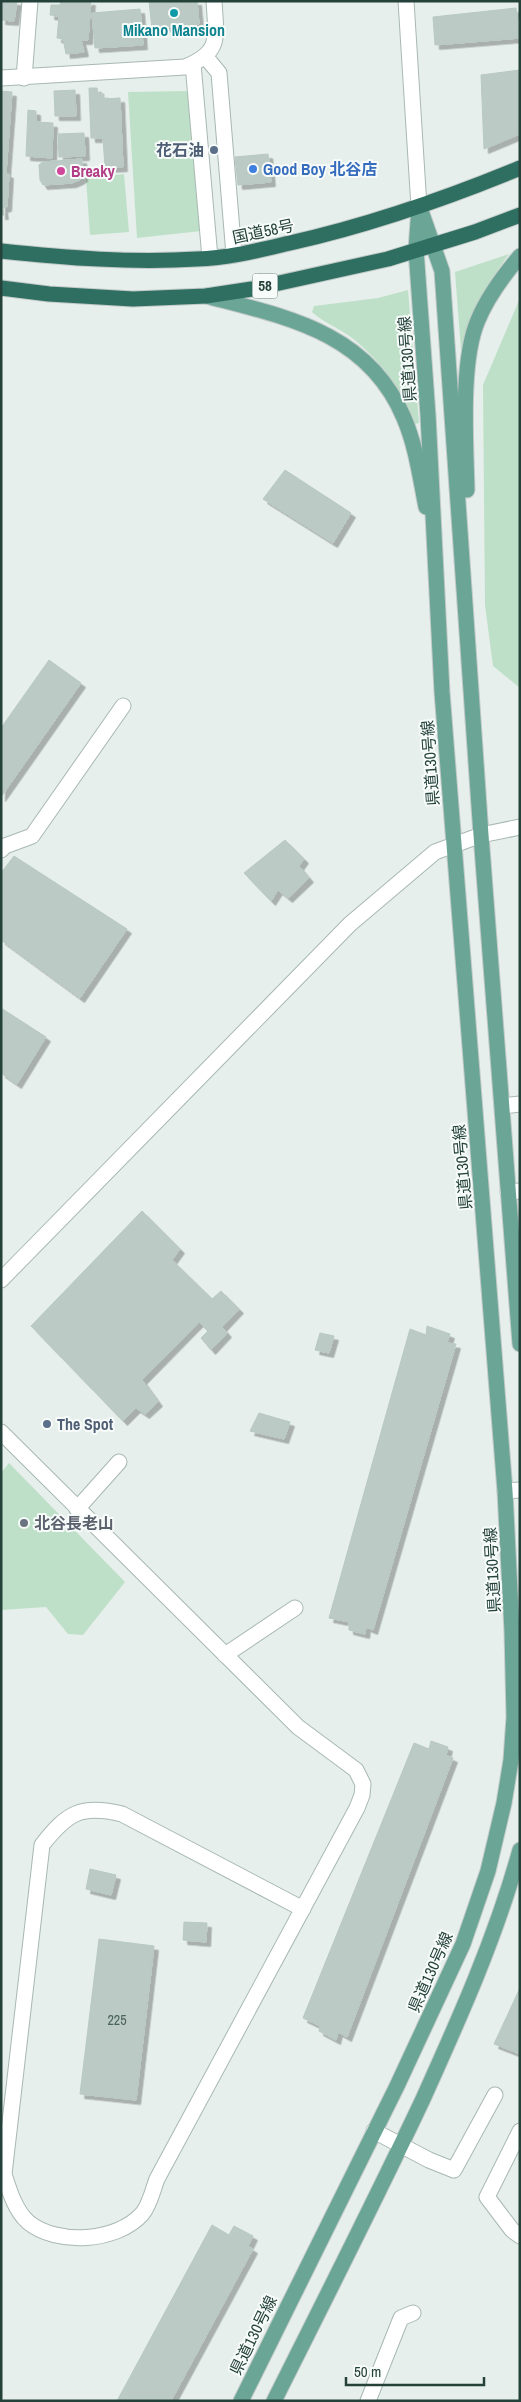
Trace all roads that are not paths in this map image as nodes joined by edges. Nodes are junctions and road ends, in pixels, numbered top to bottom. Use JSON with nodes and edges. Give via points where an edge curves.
{"nodes":[{"id":1,"x":30,"y":1,"type":"edge"},
{"id":2,"x":214,"y":1,"type":"edge"},
{"id":3,"x":406,"y":1,"type":"edge"},
{"id":4,"x":199,"y":60,"type":"junction"},
{"id":5,"x":1,"y":78,"type":"edge"},
{"id":6,"x":24,"y":78,"type":"junction"},
{"id":7,"x":520,"y":168,"type":"edge"},
{"id":8,"x":419,"y":207,"type":"junction"},
{"id":9,"x":520,"y":215,"type":"edge"},
{"id":10,"x":434,"y":245,"type":"junction"},
{"id":11,"x":416,"y":250,"type":"junction"},
{"id":12,"x":1,"y":251,"type":"edge"},
{"id":13,"x":234,"y":255,"type":"junction"},
{"id":14,"x":520,"y":256,"type":"edge"},
{"id":15,"x":210,"y":258,"type":"junction"},
{"id":16,"x":1,"y":288,"type":"edge"},
{"id":17,"x":206,"y":296,"type":"junction"},
{"id":18,"x":436,"y":560,"type":"junction"},
{"id":19,"x":463,"y":571,"type":"junction"},
{"id":20,"x":123,"y":706,"type":"dead end"},
{"id":21,"x":520,"y":827,"type":"edge"},
{"id":22,"x":480,"y":835,"type":"junction"},
{"id":23,"x":453,"y":844,"type":"junction"},
{"id":24,"x":1,"y":850,"type":"edge"},
{"id":25,"x":520,"y":1104,"type":"edge"},
{"id":26,"x":502,"y":1106,"type":"junction"},
{"id":27,"x":514,"y":1191,"type":"edge"},
{"id":28,"x":1,"y":1280,"type":"edge"},
{"id":29,"x":520,"y":1344,"type":"edge"},
{"id":30,"x":1,"y":1432,"type":"edge"},
{"id":31,"x":118,"y":1462,"type":"dead end"},
{"id":32,"x":512,"y":1491,"type":"edge"},
{"id":33,"x":78,"y":1509,"type":"junction"},
{"id":34,"x":295,"y":1608,"type":"dead end"},
{"id":35,"x":225,"y":1655,"type":"junction"},
{"id":36,"x":520,"y":1850,"type":"edge"},
{"id":37,"x":303,"y":1909,"type":"junction"},
{"id":38,"x":496,"y":2096,"type":"dead end"},
{"id":39,"x":374,"y":2131,"type":"junction"},
{"id":40,"x":520,"y":2131,"type":"edge"},
{"id":41,"x":402,"y":2146,"type":"junction"},
{"id":42,"x":520,"y":2236,"type":"edge"},
{"id":43,"x":413,"y":2313,"type":"dead end"},
{"id":44,"x":241,"y":2401,"type":"edge"},
{"id":45,"x":274,"y":2401,"type":"edge"},
{"id":46,"x":368,"y":2401,"type":"edge"}],
"edges":[{"from":1,"to":6,"type":"street"},
{"from":2,"to":4,"type":"street","via":[[214,46]]},
{"from":3,"to":8,"type":"street"},
{"from":4,"to":6,"type":"street","via":[[185,67]]},
{"from":4,"to":13,"type":"street","via":[[219,73]]},
{"from":4,"to":15,"type":"street"},
{"from":5,"to":6,"type":"street"},
{"from":7,"to":8,"type":"highway","name":"国道58号","number":"58"},
{"from":8,"to":10,"type":"main road"},
{"from":8,"to":11,"type":"main road","name":"県道130号線"},
{"from":8,"to":13,"type":"highway","name":"国道58号","number":"58","via":[[363,225]]},
{"from":9,"to":10,"type":"highway","number":"58"},
{"from":10,"to":11,"type":"highway","number":"58"},
{"from":10,"to":19,"type":"main road","via":[[442,271]]},
{"from":11,"to":17,"type":"highway","number":"58","via":[[329,272]]},
{"from":11,"to":18,"type":"main road","name":"県道130号線"},
{"from":12,"to":15,"type":"highway","name":"国道58号","number":"58","via":[[74,259],[151,261]]},
{"from":13,"to":15,"type":"highway","name":"国道58号","number":"58"},
{"from":14,"to":19,"type":"main road","via":[[493,290],[477,322],[469,354],[465,416],[468,514]]},
{"from":16,"to":17,"type":"highway","number":"58","via":[[133,299]]},
{"from":17,"to":18,"type":"main road","via":[[292,319],[340,343],[366,362],[383,380],[405,418],[414,446]]},
{"from":18,"to":23,"type":"main road","name":"県道130号線"},
{"from":19,"to":22,"type":"main road"},
{"from":20,"to":24,"type":"street","via":[[32,836]]},
{"from":21,"to":22,"type":"street"},
{"from":22,"to":23,"type":"street"},
{"from":22,"to":26,"type":"main road"},
{"from":23,"to":28,"type":"street","via":[[435,852],[350,924]]},
{"from":23,"to":32,"type":"main road","name":"県道130号線"},
{"from":25,"to":26,"type":"street"},
{"from":26,"to":27,"type":"main road"},
{"from":27,"to":29,"type":"main road"},
{"from":30,"to":33,"type":"street"},
{"from":31,"to":33,"type":"street"},
{"from":32,"to":39,"type":"main road","name":"県道130号線","via":[[514,1717],[504,1803],[488,1871],[463,1944]]},
{"from":33,"to":35,"type":"street"},
{"from":34,"to":35,"type":"street"},
{"from":35,"to":37,"type":"street","via":[[298,1727],[356,1770],[363,1784],[357,1808]]},
{"from":36,"to":41,"type":"main road","via":[[486,1957]]},
{"from":37,"to":37,"type":"street","via":[[157,2179],[143,2213],[126,2227],[87,2237],[56,2235],[28,2221],[11,2194],[4,2174],[42,1845],[52,1832],[63,1821],[89,1808],[122,1814]]},
{"from":38,"to":41,"type":"street","via":[[454,2170]]},
{"from":39,"to":41,"type":"street"},
{"from":39,"to":44,"type":"main road","name":"県道130号線"},
{"from":40,"to":42,"type":"street","via":[[487,2197]]},
{"from":41,"to":45,"type":"main road"},
{"from":43,"to":46,"type":"street","via":[[401,2318]]}]}
